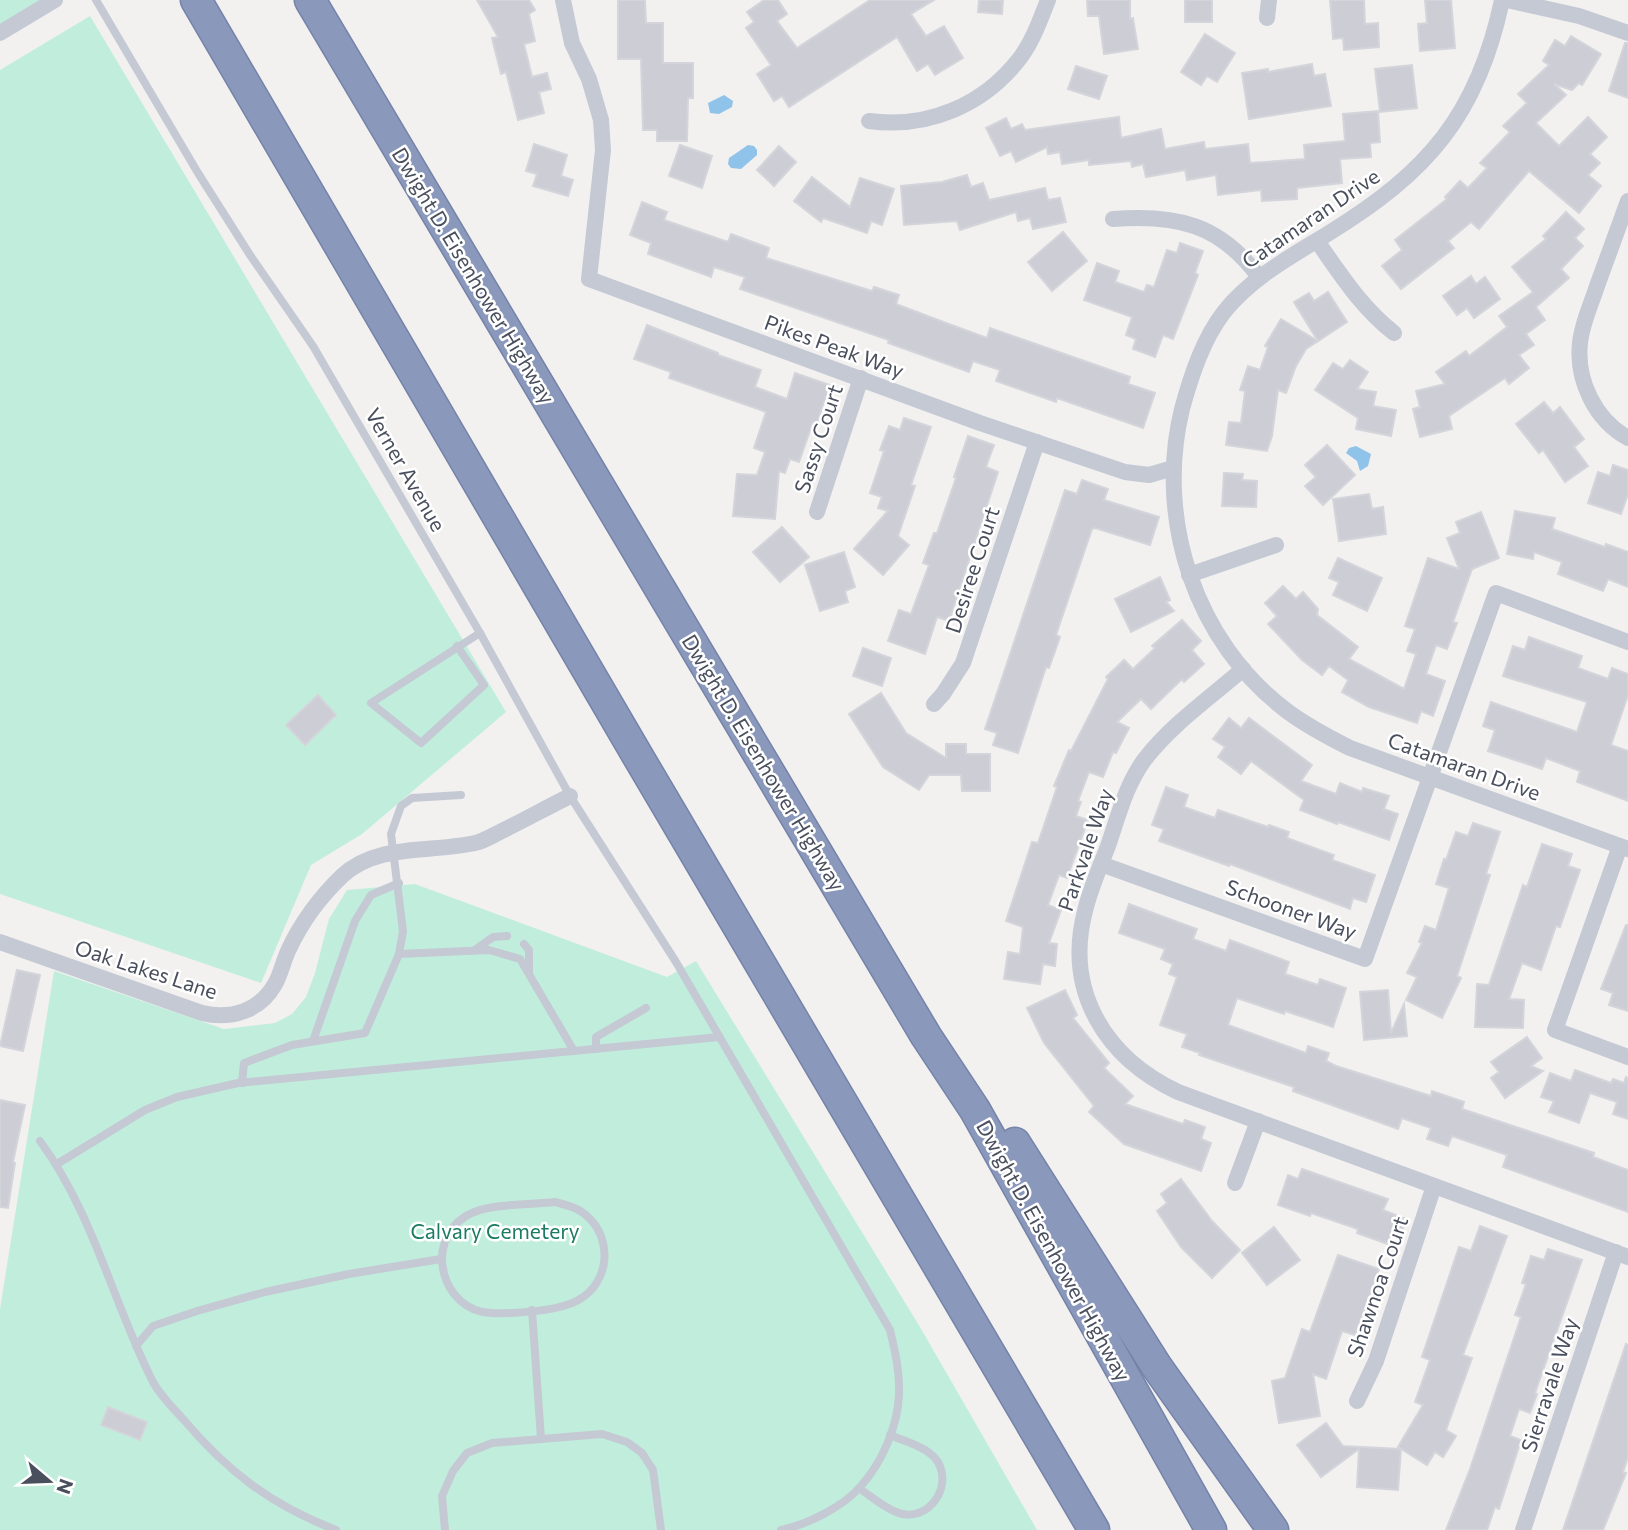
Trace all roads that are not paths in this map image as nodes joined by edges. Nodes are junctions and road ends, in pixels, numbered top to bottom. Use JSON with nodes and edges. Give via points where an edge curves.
{"nodes":[{"id":1,"x":55,"y":0,"type":"edge"},
{"id":2,"x":96,"y":0,"type":"edge"},
{"id":3,"x":195,"y":0,"type":"edge"},
{"id":4,"x":310,"y":0,"type":"edge"},
{"id":5,"x":563,"y":0,"type":"edge"},
{"id":6,"x":1048,"y":0,"type":"edge"},
{"id":7,"x":1269,"y":0,"type":"edge"},
{"id":8,"x":1504,"y":0,"type":"edge"},
{"id":9,"x":1267,"y":19,"type":"dead end"},
{"id":10,"x":0,"y":33,"type":"edge"},
{"id":11,"x":1628,"y":33,"type":"edge"},
{"id":12,"x":869,"y":121,"type":"dead end"},
{"id":13,"x":1628,"y":201,"type":"edge"},
{"id":14,"x":1113,"y":219,"type":"dead end"},
{"id":15,"x":1317,"y":241,"type":"junction"},
{"id":16,"x":1259,"y":277,"type":"junction"},
{"id":17,"x":1394,"y":333,"type":"dead end"},
{"id":18,"x":861,"y":379,"type":"junction"},
{"id":19,"x":1628,"y":438,"type":"edge"},
{"id":20,"x":1037,"y":442,"type":"junction"},
{"id":21,"x":1173,"y":468,"type":"junction"},
{"id":22,"x":817,"y":512,"type":"dead end"},
{"id":23,"x":1276,"y":545,"type":"dead end"},
{"id":24,"x":1189,"y":575,"type":"junction"},
{"id":25,"x":480,"y":633,"type":"junction"},
{"id":26,"x":1628,"y":642,"type":"edge"},
{"id":27,"x":457,"y":646,"type":"junction"},
{"id":28,"x":1243,"y":669,"type":"junction"},
{"id":29,"x":934,"y":704,"type":"dead end"},
{"id":30,"x":1430,"y":778,"type":"junction"},
{"id":31,"x":461,"y":795,"type":"dead end"},
{"id":32,"x":570,"y":796,"type":"junction"},
{"id":33,"x":1624,"y":848,"type":"edge"},
{"id":34,"x":393,"y":853,"type":"junction"},
{"id":35,"x":1101,"y":864,"type":"junction"},
{"id":36,"x":399,"y":883,"type":"junction"},
{"id":37,"x":507,"y":936,"type":"dead end"},
{"id":38,"x":0,"y":942,"type":"edge"},
{"id":39,"x":524,"y":944,"type":"dead end"},
{"id":40,"x":474,"y":951,"type":"junction"},
{"id":41,"x":399,"y":954,"type":"junction"},
{"id":42,"x":530,"y":975,"type":"junction"},
{"id":43,"x":646,"y":1008,"type":"dead end"},
{"id":44,"x":719,"y":1037,"type":"junction"},
{"id":45,"x":313,"y":1041,"type":"junction"},
{"id":46,"x":596,"y":1049,"type":"junction"},
{"id":47,"x":574,"y":1051,"type":"junction"},
{"id":48,"x":1628,"y":1057,"type":"edge"},
{"id":49,"x":242,"y":1083,"type":"junction"},
{"id":50,"x":975,"y":1110,"type":"junction"},
{"id":51,"x":1258,"y":1121,"type":"junction"},
{"id":52,"x":40,"y":1141,"type":"dead end"},
{"id":53,"x":57,"y":1164,"type":"junction"},
{"id":54,"x":1235,"y":1183,"type":"dead end"},
{"id":55,"x":1434,"y":1185,"type":"junction"},
{"id":56,"x":1622,"y":1255,"type":"edge"},
{"id":57,"x":441,"y":1259,"type":"junction"},
{"id":58,"x":532,"y":1310,"type":"junction"},
{"id":59,"x":136,"y":1346,"type":"junction"},
{"id":60,"x":1357,"y":1401,"type":"dead end"},
{"id":61,"x":890,"y":1435,"type":"junction"},
{"id":62,"x":541,"y":1439,"type":"junction"},
{"id":63,"x":859,"y":1489,"type":"junction"},
{"id":64,"x":336,"y":1530,"type":"edge"},
{"id":65,"x":444,"y":1530,"type":"edge"},
{"id":66,"x":661,"y":1530,"type":"edge"},
{"id":67,"x":780,"y":1530,"type":"edge"},
{"id":68,"x":1094,"y":1530,"type":"edge"},
{"id":69,"x":1211,"y":1530,"type":"edge"},
{"id":70,"x":1273,"y":1530,"type":"edge"},
{"id":71,"x":1523,"y":1530,"type":"edge"}],
"edges":[{"from":1,"to":10,"type":"street"},
{"from":2,"to":25,"type":"lane","name":"Verner Avenue","via":[[198,173],[313,346]]},
{"from":3,"to":68,"type":"highway"},
{"from":4,"to":50,"type":"highway","name":"Dwight D. Eisenhower Highway","via":[[904,1001]]},
{"from":5,"to":18,"type":"street","name":"Pikes Peak Way","via":[[572,43],[598,107],[603,149],[589,279]]},
{"from":6,"to":12,"type":"street","via":[[1020,58],[981,96],[931,118],[906,123]]},
{"from":7,"to":9,"type":"street"},
{"from":8,"to":11,"type":"street","via":[[1579,16]]},
{"from":8,"to":15,"type":"street","name":"Catamaran Drive","via":[[1486,61],[1438,145],[1392,191]]},
{"from":13,"to":19,"type":"street","via":[[1585,319],[1579,355],[1592,401]]},
{"from":14,"to":16,"type":"street","via":[[1168,218],[1193,225],[1238,252]]},
{"from":15,"to":16,"type":"street","name":"Catamaran Drive"},
{"from":15,"to":17,"type":"street","via":[[1356,298]]},
{"from":16,"to":21,"type":"street","name":"Catamaran Drive","via":[[1223,314],[1198,361],[1179,424]]},
{"from":18,"to":20,"type":"street","name":"Pikes Peak Way"},
{"from":18,"to":22,"type":"street","name":"Sassy Court"},
{"from":20,"to":21,"type":"street","name":"Pikes Peak Way","via":[[1137,474]]},
{"from":20,"to":29,"type":"street","name":"Desiree Court","via":[[968,651],[957,675]]},
{"from":21,"to":24,"type":"street","name":"Catamaran Drive","via":[[1178,530]]},
{"from":23,"to":24,"type":"street"},
{"from":24,"to":28,"type":"street","name":"Catamaran Drive","via":[[1214,630]]},
{"from":25,"to":27,"type":"lane"},
{"from":25,"to":32,"type":"lane","name":"Verner Avenue"},
{"from":26,"to":30,"type":"street","via":[[1496,593]]},
{"from":27,"to":27,"type":"lane","via":[[371,703],[421,743],[484,685]]},
{"from":28,"to":30,"type":"street","name":"Catamaran Drive","via":[[1310,727],[1350,748]]},
{"from":28,"to":35,"type":"street","name":"Parkvale Way","via":[[1161,740],[1144,761]]},
{"from":30,"to":33,"type":"street","name":"Catamaran Drive"},
{"from":30,"to":35,"type":"street","name":"Schooner Way","via":[[1365,959]]},
{"from":31,"to":34,"type":"lane","via":[[412,798],[401,806],[391,834]]},
{"from":32,"to":34,"type":"street","name":"Oak Lakes Lane","via":[[477,843]]},
{"from":32,"to":44,"type":"lane","name":"Verner Avenue"},
{"from":33,"to":48,"type":"street","via":[[1555,1030]]},
{"from":34,"to":36,"type":"lane"},
{"from":34,"to":38,"type":"street","name":"Oak Lakes Lane","via":[[343,875],[303,924],[271,990],[241,1013],[202,1013]]},
{"from":35,"to":51,"type":"street","name":"Parkvale Way","via":[[1084,911],[1079,950],[1085,989],[1100,1026],[1124,1057],[1155,1081]]},
{"from":36,"to":41,"type":"lane","via":[[403,931]]},
{"from":36,"to":45,"type":"lane","via":[[371,895],[355,921]]},
{"from":37,"to":40,"type":"lane","via":[[493,937]]},
{"from":39,"to":42,"type":"lane","via":[[529,950]]},
{"from":40,"to":41,"type":"lane"},
{"from":40,"to":42,"type":"lane","via":[[489,950],[520,959]]},
{"from":41,"to":45,"type":"lane","via":[[365,1033]]},
{"from":42,"to":47,"type":"lane"},
{"from":43,"to":46,"type":"lane","via":[[596,1037]]},
{"from":44,"to":46,"type":"lane"},
{"from":44,"to":61,"type":"lane","name":"Verner Avenue","via":[[890,1330],[899,1395]]},
{"from":45,"to":49,"type":"lane","via":[[244,1063]]},
{"from":46,"to":47,"type":"lane"},
{"from":47,"to":49,"type":"lane"},
{"from":49,"to":53,"type":"lane","via":[[177,1097],[145,1110]]},
{"from":50,"to":69,"type":"highway","name":"Dwight D. Eisenhower Highway"},
{"from":50,"to":70,"type":"highway","via":[[1013,1142],[1157,1367]]},
{"from":51,"to":54,"type":"street"},
{"from":51,"to":55,"type":"street","name":"Parkvale Way"},
{"from":52,"to":53,"type":"lane"},
{"from":53,"to":59,"type":"lane"},
{"from":55,"to":56,"type":"street","name":"Parkvale Way"},
{"from":55,"to":60,"type":"street","name":"Shawnoa Court","via":[[1376,1361]]},
{"from":56,"to":71,"type":"street","name":"Sierravale Way"},
{"from":57,"to":58,"type":"lane","via":[[448,1287],[469,1307],[494,1313]]},
{"from":57,"to":58,"type":"lane","via":[[449,1233],[468,1214],[481,1209],[555,1202],[587,1214],[605,1249],[600,1277],[575,1303]]},
{"from":57,"to":59,"type":"lane","via":[[349,1273],[211,1307],[153,1326]]},
{"from":58,"to":62,"type":"lane"},
{"from":59,"to":64,"type":"lane","via":[[155,1385],[213,1454],[251,1486]]},
{"from":61,"to":63,"type":"lane"},
{"from":61,"to":63,"type":"lane","via":[[936,1460],[943,1481],[936,1501],[918,1514],[907,1515]]},
{"from":62,"to":65,"type":"lane","via":[[492,1443],[467,1453],[442,1496]]},
{"from":62,"to":66,"type":"lane","via":[[602,1434],[627,1442],[642,1453],[653,1470]]},
{"from":63,"to":67,"type":"lane","via":[[821,1516]]}]}
